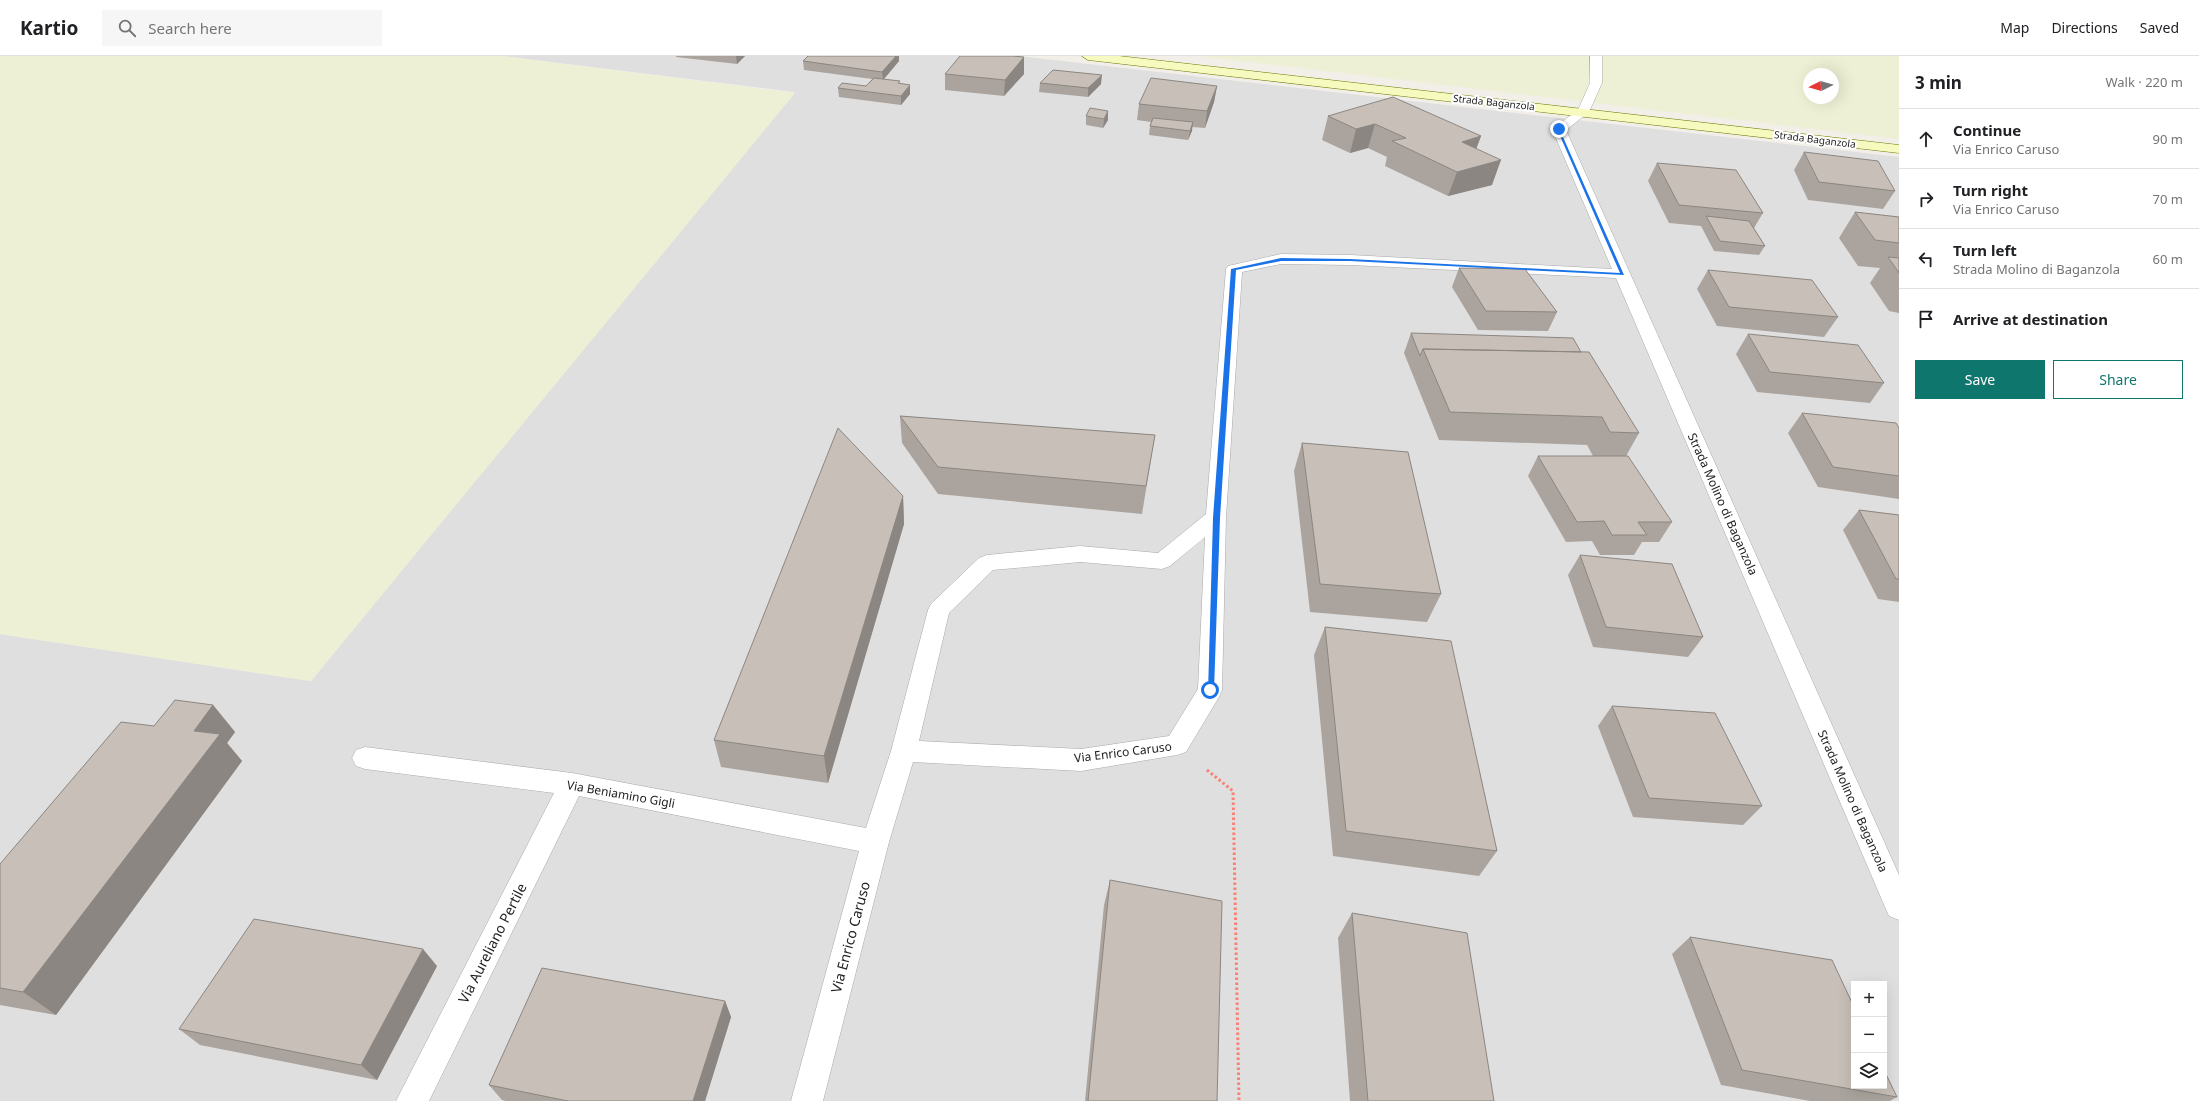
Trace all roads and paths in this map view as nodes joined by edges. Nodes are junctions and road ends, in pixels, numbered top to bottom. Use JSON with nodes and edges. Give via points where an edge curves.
{"nodes":[{"id":1,"x":1088,"y":56,"type":"edge"},
{"id":2,"x":1596,"y":56,"type":"edge"},
{"id":3,"x":1583,"y":112,"type":"junction"},
{"id":4,"x":1899,"y":149,"type":"edge"},
{"id":5,"x":1623,"y":274,"type":"junction"},
{"id":6,"x":1216,"y":518,"type":"junction"},
{"id":7,"x":1177,"y":745,"type":"junction"},
{"id":8,"x":904,"y":751,"type":"junction"},
{"id":9,"x":365,"y":758,"type":"dead end"},
{"id":10,"x":572,"y":784,"type":"junction"},
{"id":11,"x":875,"y":842,"type":"junction"},
{"id":12,"x":1899,"y":907,"type":"edge"},
{"id":13,"x":412,"y":1101,"type":"edge"},
{"id":14,"x":807,"y":1101,"type":"edge"},
{"id":15,"x":1239,"y":1101,"type":"edge"}],
"edges":[{"from":1,"to":3,"type":"main road","name":"Strada Baganzola"},
{"from":2,"to":3,"type":"street","via":[[1596,83]]},
{"from":3,"to":4,"type":"main road","name":"Strada Baganzola"},
{"from":3,"to":5,"type":"street","name":"Strada Molino di Baganzola","via":[[1559,129]]},
{"from":5,"to":6,"type":"street","name":"Via Enrico Caruso","via":[[1350,260],[1281,259],[1234,269]]},
{"from":5,"to":12,"type":"street","name":"Strada Molino di Baganzola"},
{"from":6,"to":7,"type":"street","name":"Via Enrico Caruso","via":[[1210,690]]},
{"from":6,"to":8,"type":"street","name":"Via Enrico Caruso","via":[[1162,561],[1080,554],[986,563],[939,610]]},
{"from":7,"to":8,"type":"street","name":"Via Enrico Caruso","via":[[1081,760]]},
{"from":7,"to":15,"type":"path","via":[[1233,792]]},
{"from":8,"to":11,"type":"street","name":"Via Enrico Caruso"},
{"from":9,"to":10,"type":"street","name":"Via Beniamino Gigli"},
{"from":10,"to":11,"type":"street","name":"Via Beniamino Gigli"},
{"from":10,"to":13,"type":"street","name":"Via Aureliano Pertile"},
{"from":11,"to":14,"type":"street","name":"Via Enrico Caruso"}]}
